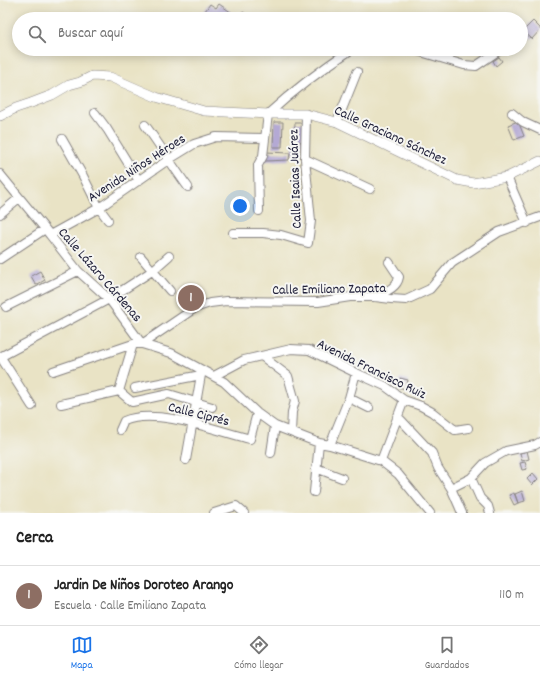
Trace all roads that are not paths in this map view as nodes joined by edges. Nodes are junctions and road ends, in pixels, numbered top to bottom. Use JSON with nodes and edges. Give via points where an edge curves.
{"nodes":[{"id":1,"x":342,"y":56,"type":"edge"},
{"id":2,"x":434,"y":56,"type":"edge"},
{"id":3,"x":491,"y":56,"type":"edge"},
{"id":4,"x":357,"y":72,"type":"dead end"},
{"id":5,"x":95,"y":113,"type":"dead end"},
{"id":6,"x":512,"y":113,"type":"dead end"},
{"id":7,"x":268,"y":114,"type":"junction"},
{"id":8,"x":306,"y":114,"type":"junction"},
{"id":9,"x":0,"y":116,"type":"edge"},
{"id":10,"x":338,"y":122,"type":"junction"},
{"id":11,"x":145,"y":124,"type":"dead end"},
{"id":12,"x":540,"y":130,"type":"edge"},
{"id":13,"x":265,"y":138,"type":"junction"},
{"id":14,"x":62,"y":139,"type":"dead end"},
{"id":15,"x":305,"y":159,"type":"junction"},
{"id":16,"x":168,"y":160,"type":"junction"},
{"id":17,"x":540,"y":161,"type":"edge"},
{"id":18,"x":0,"y":174,"type":"edge"},
{"id":19,"x":507,"y":177,"type":"junction"},
{"id":20,"x":139,"y":181,"type":"junction"},
{"id":21,"x":188,"y":187,"type":"dead end"},
{"id":22,"x":370,"y":189,"type":"dead end"},
{"id":23,"x":19,"y":198,"type":"junction"},
{"id":24,"x":99,"y":208,"type":"junction"},
{"id":25,"x":259,"y":211,"type":"dead end"},
{"id":26,"x":0,"y":214,"type":"edge"},
{"id":27,"x":540,"y":217,"type":"edge"},
{"id":28,"x":108,"y":220,"type":"dead end"},
{"id":29,"x":527,"y":223,"type":"junction"},
{"id":30,"x":48,"y":232,"type":"junction"},
{"id":31,"x":233,"y":233,"type":"dead end"},
{"id":32,"x":169,"y":256,"type":"dead end"},
{"id":33,"x":141,"y":257,"type":"dead end"},
{"id":34,"x":0,"y":259,"type":"edge"},
{"id":35,"x":389,"y":262,"type":"dead end"},
{"id":36,"x":78,"y":271,"type":"junction"},
{"id":37,"x":152,"y":271,"type":"junction"},
{"id":38,"x":170,"y":291,"type":"dead end"},
{"id":39,"x":376,"y":297,"type":"junction"},
{"id":40,"x":109,"y":300,"type":"junction"},
{"id":41,"x":6,"y":307,"type":"dead end"},
{"id":42,"x":133,"y":344,"type":"junction"},
{"id":43,"x":142,"y":344,"type":"junction"},
{"id":44,"x":0,"y":356,"type":"edge"},
{"id":45,"x":262,"y":357,"type":"junction"},
{"id":46,"x":53,"y":372,"type":"dead end"},
{"id":47,"x":202,"y":373,"type":"junction"},
{"id":48,"x":356,"y":373,"type":"junction"},
{"id":49,"x":214,"y":376,"type":"junction"},
{"id":50,"x":136,"y":388,"type":"dead end"},
{"id":51,"x":119,"y":391,"type":"junction"},
{"id":52,"x":348,"y":398,"type":"junction"},
{"id":53,"x":404,"y":400,"type":"junction"},
{"id":54,"x":197,"y":403,"type":"junction"},
{"id":55,"x":60,"y":404,"type":"dead end"},
{"id":56,"x":32,"y":406,"type":"dead end"},
{"id":57,"x":212,"y":407,"type":"dead end"},
{"id":58,"x":369,"y":408,"type":"dead end"},
{"id":59,"x":257,"y":412,"type":"junction"},
{"id":60,"x":397,"y":417,"type":"junction"},
{"id":61,"x":192,"y":424,"type":"junction"},
{"id":62,"x":275,"y":426,"type":"junction"},
{"id":63,"x":468,"y":428,"type":"dead end"},
{"id":64,"x":120,"y":430,"type":"dead end"},
{"id":65,"x":291,"y":432,"type":"junction"},
{"id":66,"x":319,"y":443,"type":"junction"},
{"id":67,"x":330,"y":445,"type":"junction"},
{"id":68,"x":538,"y":445,"type":"edge"},
{"id":69,"x":271,"y":453,"type":"dead end"},
{"id":70,"x":186,"y":460,"type":"dead end"},
{"id":71,"x":381,"y":462,"type":"junction"},
{"id":72,"x":316,"y":468,"type":"junction"},
{"id":73,"x":342,"y":478,"type":"dead end"},
{"id":74,"x":471,"y":478,"type":"junction"},
{"id":75,"x":450,"y":488,"type":"junction"},
{"id":76,"x":314,"y":492,"type":"dead end"},
{"id":77,"x":214,"y":513,"type":"edge"},
{"id":78,"x":244,"y":513,"type":"edge"},
{"id":79,"x":430,"y":513,"type":"edge"},
{"id":80,"x":462,"y":513,"type":"edge"},
{"id":81,"x":490,"y":513,"type":"edge"}],
"edges":[{"from":1,"to":7,"type":"street","via":[[303,84]]},
{"from":2,"to":3,"type":"street","via":[[476,66]]},
{"from":4,"to":10,"type":"street"},
{"from":5,"to":20,"type":"street"},
{"from":6,"to":12,"type":"street"},
{"from":7,"to":8,"type":"street","name":"Calle Graciano Sánchez"},
{"from":7,"to":9,"type":"street","name":"Calle Graciano Sánchez","via":[[204,111],[156,97],[110,77],[92,76]]},
{"from":7,"to":13,"type":"street"},
{"from":8,"to":10,"type":"street","name":"Calle Graciano Sánchez"},
{"from":8,"to":15,"type":"street","name":"Calle Isaias Juárez"},
{"from":10,"to":19,"type":"street","name":"Calle Graciano Sánchez","via":[[456,180],[473,183]]},
{"from":11,"to":16,"type":"street"},
{"from":13,"to":16,"type":"street","name":"Avenida Niños Héroes","via":[[216,137],[194,144]]},
{"from":13,"to":25,"type":"street","via":[[263,156],[258,165]]},
{"from":14,"to":24,"type":"street"},
{"from":15,"to":22,"type":"street"},
{"from":15,"to":31,"type":"street","name":"Calle Isaias Juárez","via":[[311,221],[308,243],[281,235]]},
{"from":16,"to":20,"type":"street","name":"Avenida Niños Héroes"},
{"from":16,"to":21,"type":"street"},
{"from":17,"to":19,"type":"street","name":"Calle Graciano Sánchez"},
{"from":18,"to":23,"type":"street","name":"Calle Lázaro Cárdenas"},
{"from":19,"to":29,"type":"street"},
{"from":20,"to":24,"type":"street","name":"Avenida Niños Héroes"},
{"from":23,"to":26,"type":"street"},
{"from":23,"to":30,"type":"street","name":"Calle Lázaro Cárdenas"},
{"from":24,"to":28,"type":"street"},
{"from":24,"to":30,"type":"street","name":"Avenida Niños Héroes"},
{"from":27,"to":29,"type":"street","name":"Calle Emiliano Zapata"},
{"from":29,"to":39,"type":"street","name":"Calle Emiliano Zapata","via":[[499,232],[464,254],[452,263],[430,289],[406,300]]},
{"from":30,"to":34,"type":"street","name":"Avenida Niños Héroes"},
{"from":30,"to":36,"type":"street","name":"Calle Lázaro Cárdenas"},
{"from":32,"to":37,"type":"street"},
{"from":33,"to":37,"type":"street"},
{"from":35,"to":39,"type":"street","via":[[400,277],[396,286]]},
{"from":36,"to":40,"type":"street","name":"Calle Lázaro Cárdenas"},
{"from":36,"to":41,"type":"street"},
{"from":37,"to":38,"type":"street"},
{"from":37,"to":40,"type":"street"},
{"from":39,"to":43,"type":"street","name":"Calle Emiliano Zapata","via":[[350,297],[318,302],[210,303],[195,308]]},
{"from":40,"to":43,"type":"street","name":"Calle Lázaro Cárdenas"},
{"from":40,"to":44,"type":"street"},
{"from":42,"to":43,"type":"street"},
{"from":42,"to":46,"type":"street"},
{"from":42,"to":51,"type":"street"},
{"from":43,"to":47,"type":"street","name":"Calle Lázaro Cárdenas","via":[[171,353]]},
{"from":44,"to":56,"type":"street"},
{"from":45,"to":48,"type":"street","name":"Avenida Francisco Ruiz","via":[[291,349],[309,350]]},
{"from":45,"to":49,"type":"street","name":"Avenida Francisco Ruiz","via":[[244,360]]},
{"from":45,"to":65,"type":"street","via":[[288,376],[295,401]]},
{"from":47,"to":49,"type":"street","name":"Calle Lázaro Cárdenas"},
{"from":47,"to":50,"type":"street"},
{"from":47,"to":54,"type":"street"},
{"from":48,"to":52,"type":"street"},
{"from":48,"to":53,"type":"street","name":"Avenida Francisco Ruiz","via":[[384,386]]},
{"from":49,"to":59,"type":"street","name":"Calle Lázaro Cárdenas"},
{"from":51,"to":54,"type":"street","via":[[132,402],[169,394]]},
{"from":51,"to":55,"type":"street"},
{"from":52,"to":58,"type":"street"},
{"from":52,"to":67,"type":"street"},
{"from":53,"to":60,"type":"street"},
{"from":53,"to":63,"type":"street","name":"Avenida Francisco Ruiz","via":[[432,412],[454,430]]},
{"from":54,"to":57,"type":"street"},
{"from":54,"to":61,"type":"street"},
{"from":59,"to":61,"type":"street","name":"Calle Ciprés","via":[[250,440]]},
{"from":59,"to":62,"type":"street","name":"Calle Lázaro Cárdenas"},
{"from":60,"to":71,"type":"street"},
{"from":60,"to":75,"type":"street","via":[[432,453]]},
{"from":61,"to":64,"type":"street","name":"Calle Ciprés","via":[[170,418],[136,418],[124,421]]},
{"from":61,"to":70,"type":"street"},
{"from":62,"to":65,"type":"street","name":"Calle Lázaro Cárdenas"},
{"from":62,"to":69,"type":"street"},
{"from":65,"to":66,"type":"street","name":"Calle Lázaro Cárdenas"},
{"from":66,"to":67,"type":"street","name":"Calle Lázaro Cárdenas"},
{"from":66,"to":72,"type":"street"},
{"from":67,"to":71,"type":"street","name":"Calle Lázaro Cárdenas"},
{"from":68,"to":74,"type":"street","via":[[506,451],[485,462]]},
{"from":71,"to":79,"type":"street","name":"Calle Lázaro Cárdenas","via":[[398,474]]},
{"from":72,"to":73,"type":"street"},
{"from":72,"to":76,"type":"street"},
{"from":74,"to":75,"type":"street"},
{"from":74,"to":81,"type":"street"},
{"from":75,"to":80,"type":"street"},
{"from":77,"to":78,"type":"street","via":[[236,506]]}]}
